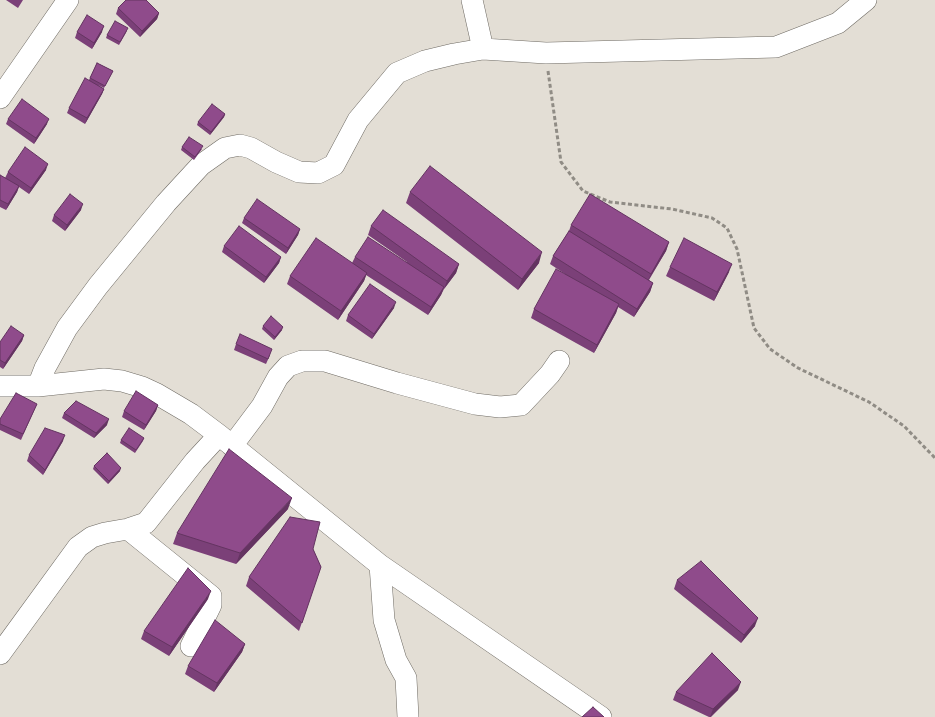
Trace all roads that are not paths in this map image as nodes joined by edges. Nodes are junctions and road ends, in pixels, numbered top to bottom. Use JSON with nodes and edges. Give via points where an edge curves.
{"nodes":[{"id":1,"x":68,"y":0,"type":"edge"},
{"id":2,"x":472,"y":0,"type":"edge"},
{"id":3,"x":866,"y":0,"type":"edge"},
{"id":4,"x":483,"y":49,"type":"junction"},
{"id":5,"x":0,"y":98,"type":"edge"},
{"id":6,"x":560,"y":361,"type":"dead end"},
{"id":7,"x":0,"y":386,"type":"edge"},
{"id":8,"x":38,"y":386,"type":"junction"},
{"id":9,"x":225,"y":441,"type":"junction"},
{"id":10,"x":128,"y":529,"type":"junction"},
{"id":11,"x":380,"y":565,"type":"junction"},
{"id":12,"x":191,"y":646,"type":"dead end"},
{"id":13,"x":0,"y":654,"type":"edge"},
{"id":14,"x":408,"y":717,"type":"edge"},
{"id":15,"x":601,"y":717,"type":"edge"}],
"edges":[{"from":1,"to":5,"type":"street"},
{"from":2,"to":4,"type":"street"},
{"from":3,"to":4,"type":"street","via":[[838,23],[776,48],[546,53]]},
{"from":4,"to":8,"type":"street","via":[[425,62],[398,73],[358,120],[334,164],[318,172],[299,172],[240,145],[225,148],[201,165],[72,321]]},
{"from":6,"to":9,"type":"street","via":[[521,405],[500,407],[475,404],[325,361],[302,361],[288,366],[262,406]]},
{"from":7,"to":8,"type":"street"},
{"from":8,"to":9,"type":"street","via":[[104,379],[122,381],[157,394]]},
{"from":9,"to":10,"type":"street","via":[[195,461],[146,523]]},
{"from":9,"to":11,"type":"street"},
{"from":10,"to":12,"type":"street","via":[[212,596],[211,605]]},
{"from":10,"to":13,"type":"street","via":[[92,537],[78,547]]},
{"from":11,"to":14,"type":"street","via":[[384,620],[396,660],[406,678]]},
{"from":11,"to":15,"type":"street"}]}
